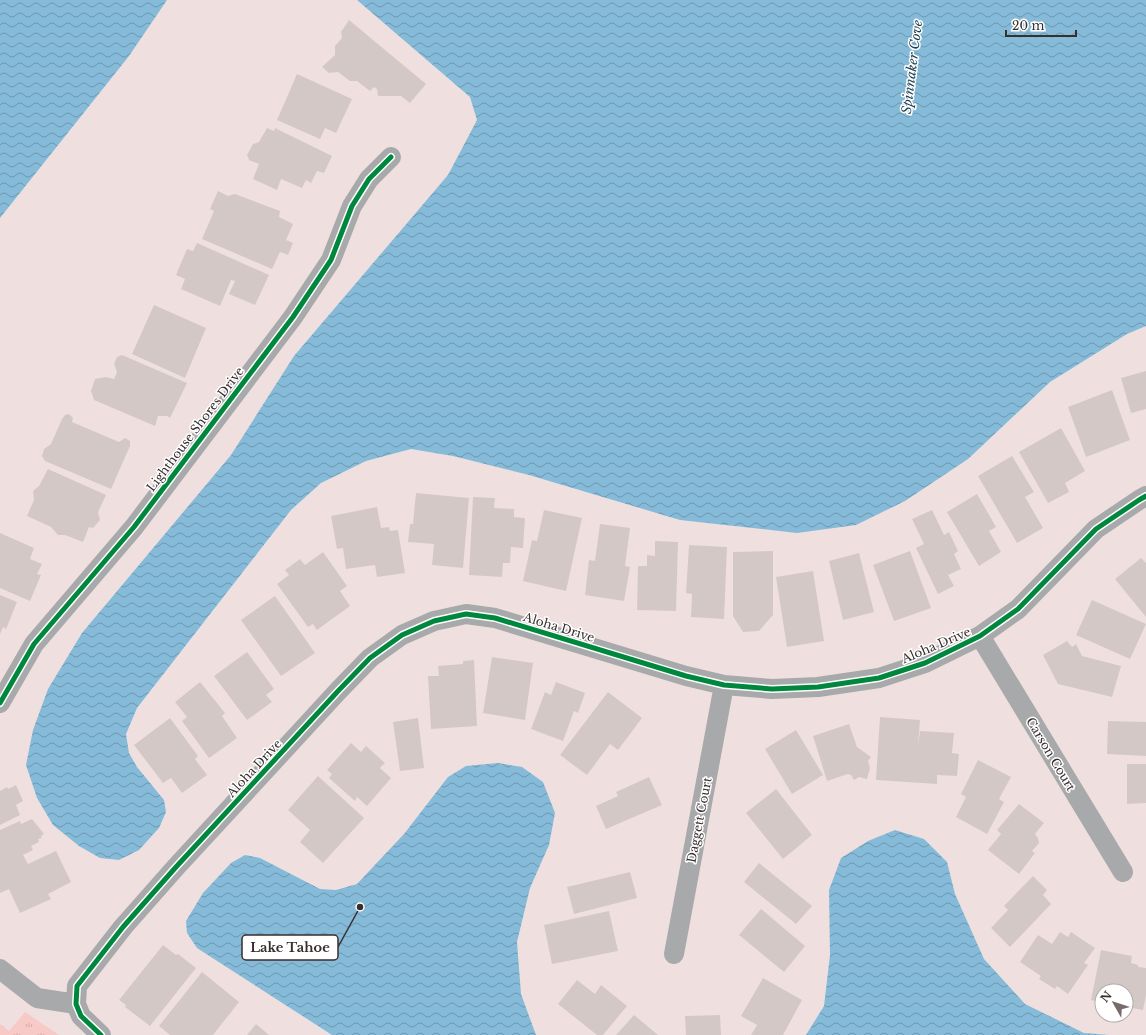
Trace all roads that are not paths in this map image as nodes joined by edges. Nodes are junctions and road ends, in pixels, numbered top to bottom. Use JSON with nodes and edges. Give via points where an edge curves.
{"nodes":[{"id":1,"x":391,"y":157,"type":"dead end"},
{"id":2,"x":1146,"y":496,"type":"edge"},
{"id":3,"x":980,"y":636,"type":"junction"},
{"id":4,"x":724,"y":685,"type":"junction"},
{"id":5,"x":0,"y":703,"type":"edge"},
{"id":6,"x":1123,"y":872,"type":"dead end"},
{"id":7,"x":674,"y":954,"type":"dead end"},
{"id":8,"x":0,"y":969,"type":"edge"},
{"id":9,"x":76,"y":1004,"type":"junction"},
{"id":10,"x":101,"y":1035,"type":"edge"}],
"edges":[{"from":1,"to":5,"type":"street","name":"Lighthouse Shores Drive","via":[[369,179],[352,206],[331,260],[293,317],[134,527],[34,644]]},
{"from":2,"to":3,"type":"street","name":"Aloha Drive","via":[[1096,529],[1018,609]]},
{"from":3,"to":4,"type":"street","name":"Aloha Drive","via":[[925,663],[879,678],[818,687],[772,689]]},
{"from":3,"to":6,"type":"street","name":"Carson Court"},
{"from":4,"to":7,"type":"street","name":"Daggett Court"},
{"from":4,"to":9,"type":"street","name":"Aloha Drive","via":[[686,676],[495,618],[466,614],[434,621],[402,635],[370,658],[176,866],[123,927],[77,986]]},
{"from":8,"to":9,"type":"street","via":[[37,998]]},
{"from":9,"to":10,"type":"street","via":[[81,1016]]}]}
